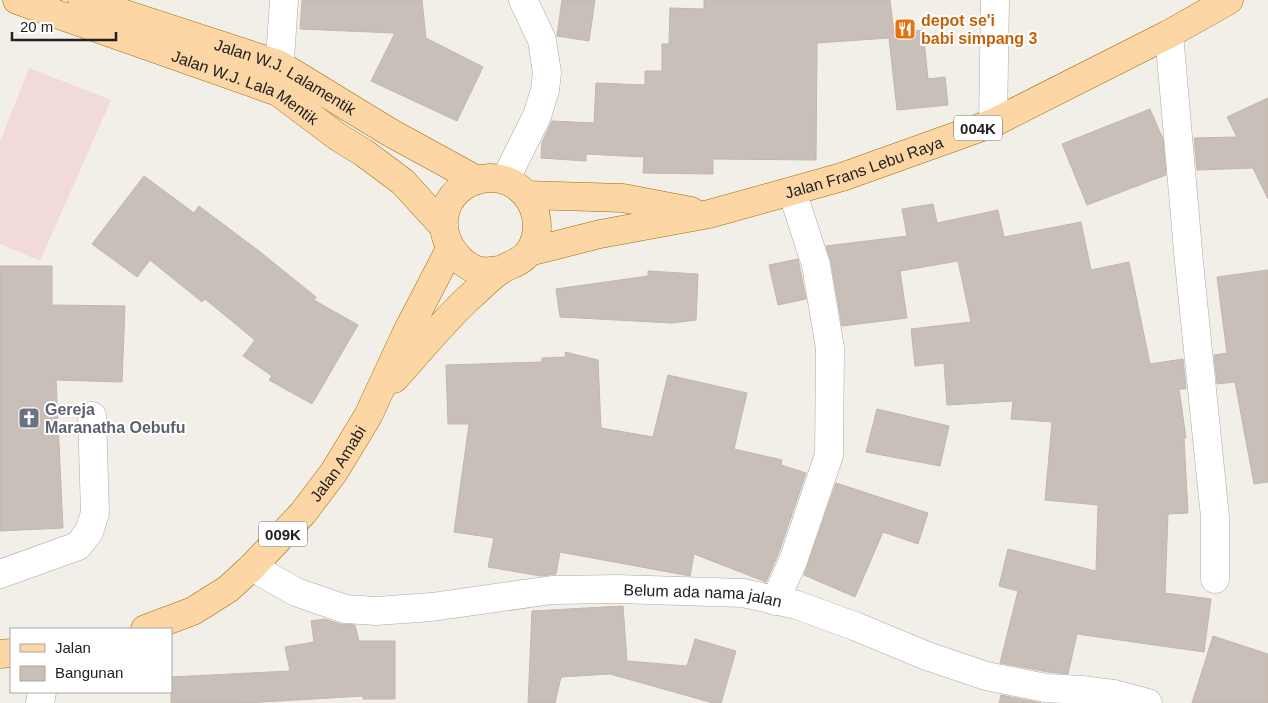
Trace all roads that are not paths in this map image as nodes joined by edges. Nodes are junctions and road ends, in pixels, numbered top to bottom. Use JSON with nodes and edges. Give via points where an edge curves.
{"nodes":[{"id":1,"x":17,"y":0,"type":"edge"},
{"id":2,"x":82,"y":0,"type":"edge"},
{"id":3,"x":284,"y":0,"type":"edge"},
{"id":4,"x":523,"y":0,"type":"edge"},
{"id":5,"x":995,"y":0,"type":"edge"},
{"id":6,"x":1229,"y":0,"type":"edge"},
{"id":7,"x":1169,"y":34,"type":"junction"},
{"id":8,"x":278,"y":64,"type":"junction"},
{"id":9,"x":278,"y":92,"type":"junction"},
{"id":10,"x":993,"y":122,"type":"junction"},
{"id":11,"x":477,"y":180,"type":"junction"},
{"id":12,"x":515,"y":188,"type":"junction"},
{"id":13,"x":792,"y":191,"type":"junction"},
{"id":14,"x":709,"y":214,"type":"junction"},
{"id":15,"x":446,"y":237,"type":"junction"},
{"id":16,"x":529,"y":252,"type":"junction"},
{"id":17,"x":500,"y":270,"type":"junction"},
{"id":18,"x":380,"y":395,"type":"junction"},
{"id":19,"x":92,"y":416,"type":"dead end"},
{"id":20,"x":252,"y":568,"type":"junction"},
{"id":21,"x":0,"y":574,"type":"edge"},
{"id":22,"x":1215,"y":579,"type":"dead end"},
{"id":23,"x":775,"y":600,"type":"junction"},
{"id":24,"x":149,"y":628,"type":"edge"},
{"id":25,"x":1148,"y":703,"type":"edge"}],
"edges":[{"from":1,"to":9,"type":"main road","name":"Jalan W.J. Lala Mentik"},
{"from":2,"to":8,"type":"main road","name":"Jalan W.J. Lalamentik"},
{"from":3,"to":8,"type":"street"},
{"from":4,"to":12,"type":"street","via":[[542,40],[547,74]]},
{"from":5,"to":10,"type":"street"},
{"from":6,"to":7,"type":"main road","name":"Jalan Frans Lebu Raya","number":"004K"},
{"from":7,"to":10,"type":"main road","name":"Jalan Frans Lebu Raya","number":"004K"},
{"from":7,"to":22,"type":"street","via":[[1215,517]]},
{"from":8,"to":9,"type":"street"},
{"from":8,"to":11,"type":"main road","name":"Jalan W.J. Lalamentik","via":[[391,133]]},
{"from":9,"to":15,"type":"main road","name":"Jalan W.J. Lala Mentik","via":[[403,182]]},
{"from":10,"to":13,"type":"main road","name":"Jalan Frans Lebu Raya","number":"004K","via":[[842,177]]},
{"from":11,"to":12,"type":"main road","via":[[491,178]]},
{"from":11,"to":15,"type":"main road","via":[[463,186],[452,197],[445,211]]},
{"from":12,"to":14,"type":"main road","name":"Jalan Frans Lebu Raya","number":"004K","via":[[622,198]]},
{"from":12,"to":16,"type":"main road","via":[[534,208],[537,223]]},
{"from":13,"to":14,"type":"main road","name":"Jalan Frans Lebu Raya","number":"004K"},
{"from":13,"to":23,"type":"street","via":[[816,264],[830,348],[829,455],[793,561]]},
{"from":14,"to":16,"type":"main road","name":"Jalan Frans Lebu Raya","number":"004K","via":[[600,234]]},
{"from":15,"to":17,"type":"main road","via":[[463,263],[481,271]]},
{"from":15,"to":18,"type":"main road","name":"Jalan Amabi","number":"009K"},
{"from":16,"to":17,"type":"main road"},
{"from":17,"to":18,"type":"main road","name":"Jalan Amabi","number":"009K","via":[[470,297]]},
{"from":18,"to":20,"type":"main road","name":"Jalan Amabi","number":"009K","via":[[334,472],[303,513]]},
{"from":19,"to":21,"type":"street","via":[[95,513],[88,532],[78,546]]},
{"from":20,"to":23,"type":"street","name":"Belum ada nama jalan","via":[[296,592],[344,608],[376,611],[432,607],[552,590],[618,588],[743,593]]},
{"from":20,"to":24,"type":"main road","name":"Jalan Amabi","number":"009K","via":[[192,611]]},
{"from":23,"to":25,"type":"street","name":"Belum ada nama jalan","via":[[797,605],[986,676],[1046,688],[1114,694]]}]}
